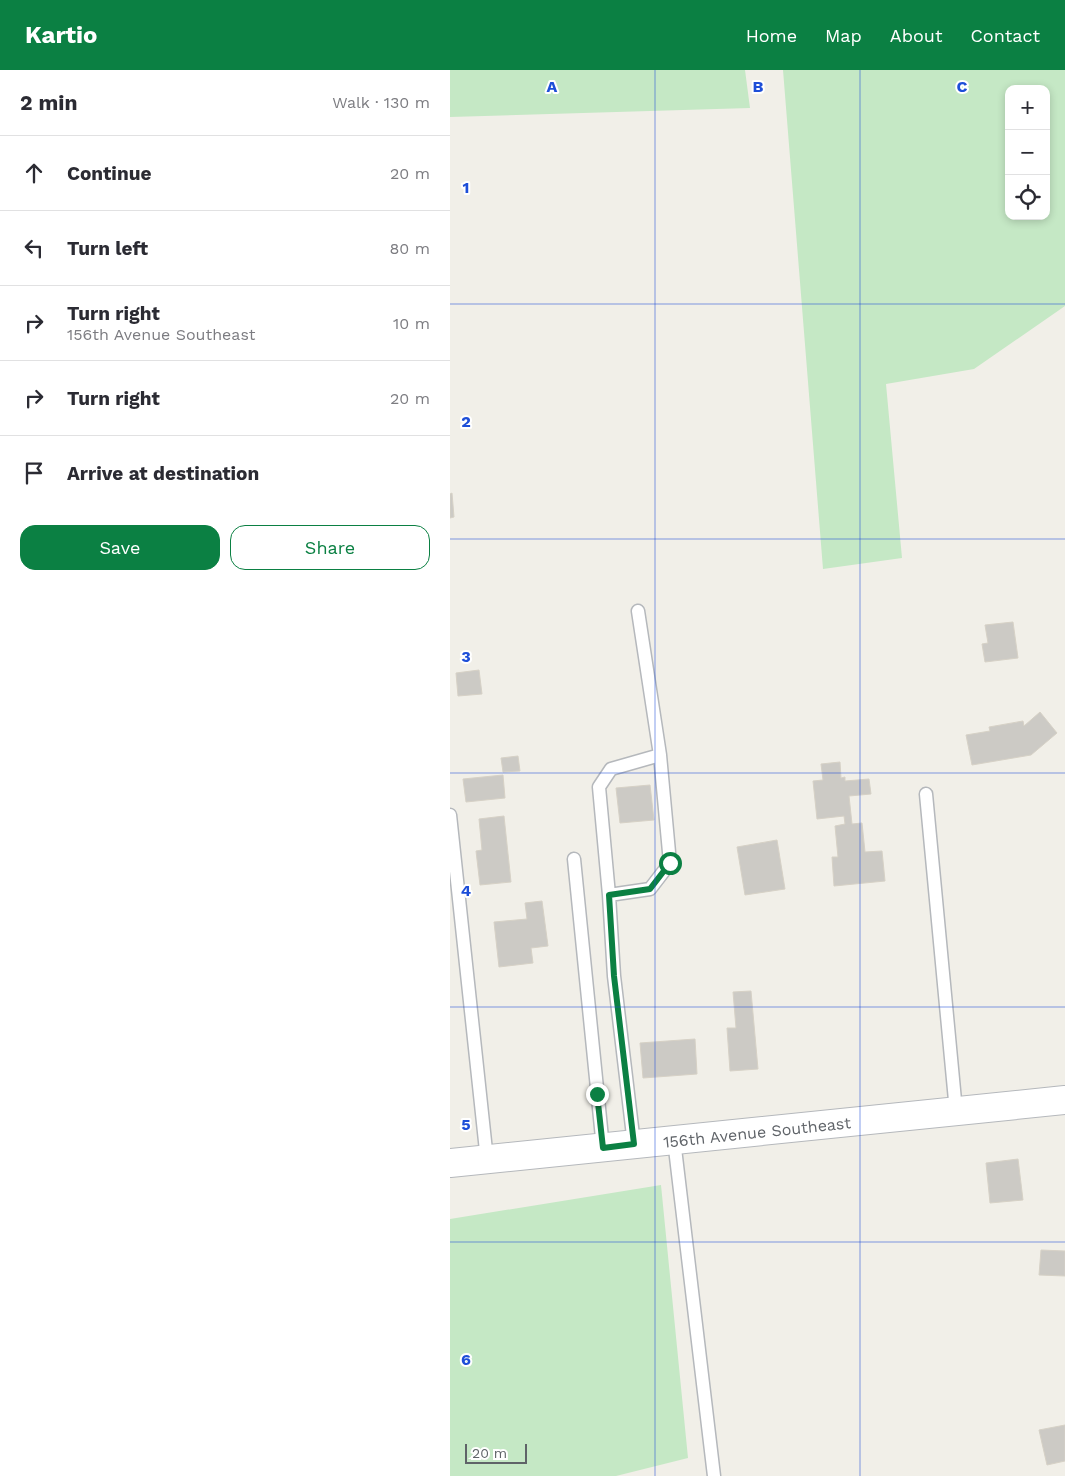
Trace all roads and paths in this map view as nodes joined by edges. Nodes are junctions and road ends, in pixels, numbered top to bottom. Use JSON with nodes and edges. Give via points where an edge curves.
{"nodes":[{"id":1,"x":638,"y":611,"type":"dead end"},
{"id":2,"x":660,"y":755,"type":"junction"},
{"id":3,"x":926,"y":794,"type":"dead end"},
{"id":4,"x":450,"y":815,"type":"edge"},
{"id":5,"x":574,"y":859,"type":"dead end"},
{"id":6,"x":609,"y":895,"type":"junction"},
{"id":7,"x":1065,"y":1100,"type":"edge"},
{"id":8,"x":956,"y":1112,"type":"junction"},
{"id":9,"x":674,"y":1140,"type":"junction"},
{"id":10,"x":634,"y":1144,"type":"junction"},
{"id":11,"x":603,"y":1148,"type":"junction"},
{"id":12,"x":487,"y":1160,"type":"junction"},
{"id":13,"x":450,"y":1163,"type":"edge"},
{"id":14,"x":714,"y":1476,"type":"edge"}],
"edges":[{"from":1,"to":2,"type":"lane"},
{"from":2,"to":6,"type":"lane","via":[[611,769],[599,787]]},
{"from":2,"to":6,"type":"lane","via":[[670,863],[650,889]]},
{"from":3,"to":8,"type":"lane"},
{"from":4,"to":12,"type":"lane"},
{"from":5,"to":11,"type":"lane"},
{"from":6,"to":10,"type":"lane","via":[[614,976]]},
{"from":7,"to":8,"type":"street","name":"156th Avenue Southeast"},
{"from":8,"to":9,"type":"street","name":"156th Avenue Southeast"},
{"from":9,"to":10,"type":"street","name":"156th Avenue Southeast"},
{"from":9,"to":14,"type":"lane"},
{"from":10,"to":11,"type":"street","name":"156th Avenue Southeast"},
{"from":11,"to":12,"type":"street","name":"156th Avenue Southeast"},
{"from":12,"to":13,"type":"street","name":"156th Avenue Southeast"}]}
